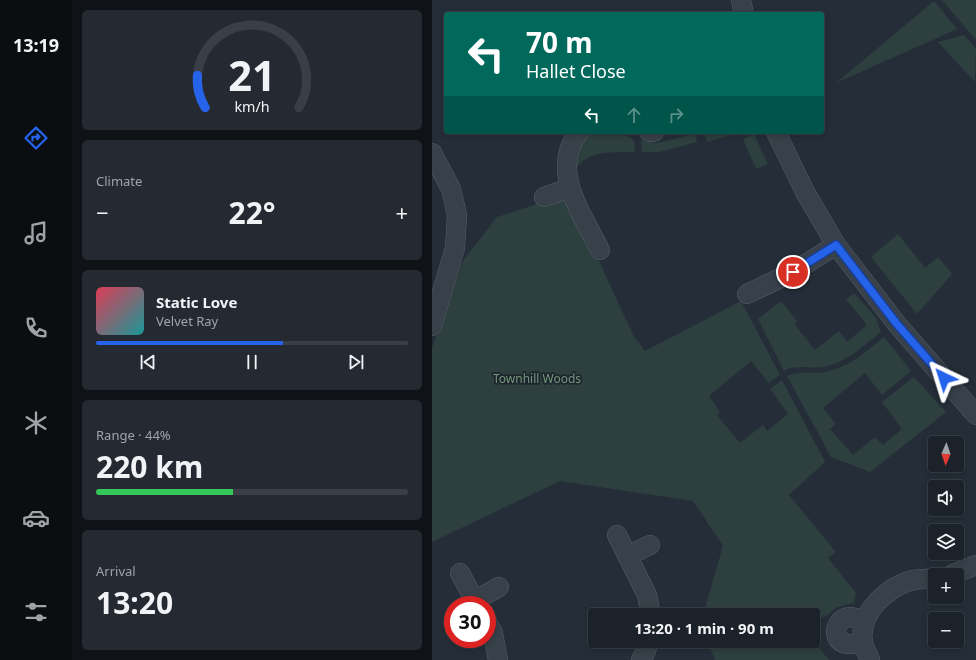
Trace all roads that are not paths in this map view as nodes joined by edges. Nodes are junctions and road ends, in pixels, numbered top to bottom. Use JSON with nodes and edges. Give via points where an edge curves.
{"nodes":[{"id":1,"x":740,"y":0,"type":"edge"},
{"id":2,"x":743,"y":12,"type":"edge"},
{"id":3,"x":577,"y":134,"type":"edge"},
{"id":4,"x":777,"y":134,"type":"edge"},
{"id":5,"x":432,"y":153,"type":"edge"},
{"id":6,"x":570,"y":188,"type":"junction"},
{"id":7,"x":544,"y":197,"type":"dead end"},
{"id":8,"x":836,"y":245,"type":"junction"},
{"id":9,"x":600,"y":250,"type":"dead end"},
{"id":10,"x":747,"y":294,"type":"dead end"},
{"id":11,"x":432,"y":326,"type":"edge"},
{"id":12,"x":976,"y":415,"type":"edge"},
{"id":13,"x":617,"y":535,"type":"dead end"},
{"id":14,"x":650,"y":545,"type":"dead end"},
{"id":15,"x":627,"y":556,"type":"junction"},
{"id":16,"x":976,"y":565,"type":"edge"},
{"id":17,"x":964,"y":570,"type":"edge"},
{"id":18,"x":460,"y":573,"type":"dead end"},
{"id":19,"x":928,"y":579,"type":"edge"},
{"id":20,"x":499,"y":587,"type":"dead end"},
{"id":21,"x":472,"y":596,"type":"edge"},
{"id":22,"x":486,"y":596,"type":"edge"},
{"id":23,"x":650,"y":608,"type":"edge"},
{"id":24,"x":865,"y":621,"type":"junction"},
{"id":25,"x":863,"y":642,"type":"junction"},
{"id":26,"x":496,"y":648,"type":"edge"},
{"id":27,"x":647,"y":648,"type":"edge"},
{"id":28,"x":498,"y":660,"type":"edge"},
{"id":29,"x":641,"y":660,"type":"edge"},
{"id":30,"x":870,"y":660,"type":"edge"}],
"edges":[{"from":1,"to":2,"type":"street"},
{"from":3,"to":6,"type":"street","via":[[571,142],[566,163]]},
{"from":4,"to":8,"type":"street","via":[[804,192]]},
{"from":5,"to":11,"type":"street","via":[[451,189],[457,215],[455,248]]},
{"from":6,"to":7,"type":"street"},
{"from":6,"to":9,"type":"street"},
{"from":8,"to":10,"type":"street","via":[[793,272]]},
{"from":8,"to":12,"type":"street","via":[[896,323]]},
{"from":13,"to":15,"type":"street"},
{"from":14,"to":15,"type":"street"},
{"from":15,"to":23,"type":"street","via":[[647,595]]},
{"from":16,"to":17,"type":"street"},
{"from":18,"to":21,"type":"street"},
{"from":19,"to":24,"type":"street","via":[[913,580],[898,587],[874,606]]},
{"from":20,"to":22,"type":"street"},
{"from":24,"to":25,"type":"street"},
{"from":24,"to":25,"type":"street","via":[[846,618],[838,623],[836,628],[837,637],[843,644],[852,646]]},
{"from":25,"to":30,"type":"street"},
{"from":26,"to":28,"type":"street"},
{"from":27,"to":29,"type":"street"}]}
